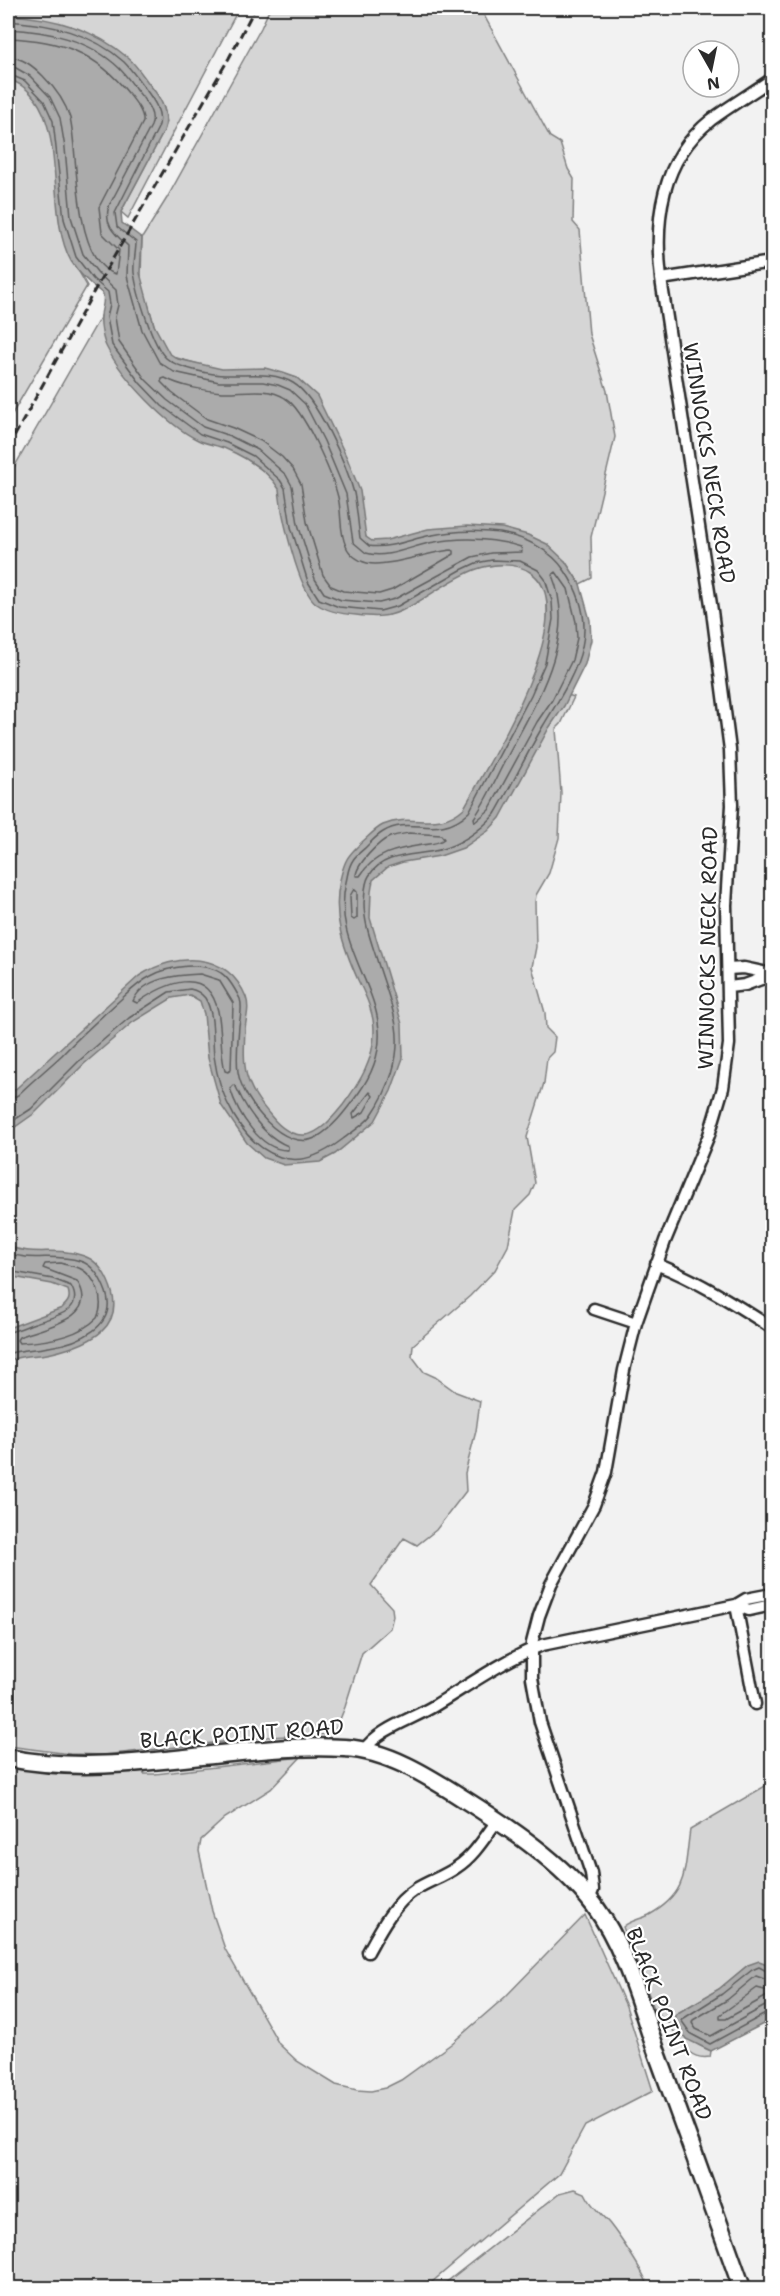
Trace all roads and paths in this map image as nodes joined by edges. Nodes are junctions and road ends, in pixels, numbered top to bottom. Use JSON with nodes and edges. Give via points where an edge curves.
{"nodes":[{"id":1,"x":772,"y":79,"type":"edge"},
{"id":2,"x":772,"y":262,"type":"edge"},
{"id":3,"x":661,"y":279,"type":"junction"},
{"id":4,"x":728,"y":969,"type":"junction"},
{"id":5,"x":772,"y":975,"type":"edge"},
{"id":6,"x":729,"y":987,"type":"junction"},
{"id":7,"x":656,"y":1264,"type":"junction"},
{"id":8,"x":594,"y":1309,"type":"dead end"},
{"id":9,"x":636,"y":1323,"type":"junction"},
{"id":10,"x":772,"y":1328,"type":"edge"},
{"id":11,"x":772,"y":1594,"type":"edge"},
{"id":12,"x":736,"y":1605,"type":"junction"},
{"id":13,"x":772,"y":1605,"type":"edge"},
{"id":14,"x":531,"y":1649,"type":"junction"},
{"id":15,"x":755,"y":1704,"type":"dead end"},
{"id":16,"x":364,"y":1750,"type":"junction"},
{"id":17,"x":8,"y":1758,"type":"edge"},
{"id":18,"x":497,"y":1821,"type":"junction"},
{"id":19,"x":590,"y":1900,"type":"junction"},
{"id":20,"x":368,"y":1952,"type":"dead end"},
{"id":21,"x":742,"y":2289,"type":"edge"}],
"edges":[{"from":1,"to":3,"type":"street","name":"WINNOCKS NECK ROAD","via":[[710,121],[676,162],[666,182],[660,209],[657,238]]},
{"from":2,"to":3,"type":"street"},
{"from":3,"to":4,"type":"street","name":"WINNOCKS NECK ROAD","via":[[730,750]]},
{"from":4,"to":5,"type":"street","via":[[751,969]]},
{"from":4,"to":6,"type":"street","name":"WINNOCKS NECK ROAD"},
{"from":5,"to":6,"type":"street"},
{"from":6,"to":7,"type":"street","name":"WINNOCKS NECK ROAD","via":[[729,1044],[721,1096]]},
{"from":7,"to":9,"type":"street","name":"WINNOCKS NECK ROAD"},
{"from":7,"to":10,"type":"street","via":[[729,1300]]},
{"from":8,"to":9,"type":"street"},
{"from":9,"to":14,"type":"street","name":"WINNOCKS NECK ROAD","via":[[606,1472],[594,1505],[546,1597]]},
{"from":11,"to":12,"type":"street"},
{"from":12,"to":13,"type":"street","via":[[749,1610]]},
{"from":12,"to":14,"type":"street"},
{"from":12,"to":15,"type":"street"},
{"from":14,"to":16,"type":"street","via":[[371,1740]]},
{"from":14,"to":19,"type":"street","name":"WINNOCKS NECK ROAD","via":[[540,1722],[591,1873]]},
{"from":16,"to":17,"type":"main road","name":"BLACK POINT ROAD","via":[[288,1749],[109,1765]]},
{"from":16,"to":18,"type":"main road","name":"BLACK POINT ROAD","via":[[415,1770]]},
{"from":18,"to":19,"type":"main road","name":"BLACK POINT ROAD","via":[[553,1864]]},
{"from":18,"to":20,"type":"street","via":[[463,1863],[404,1899]]},
{"from":19,"to":21,"type":"main road","name":"BLACK POINT ROAD","via":[[610,1929],[633,1984]]}]}
